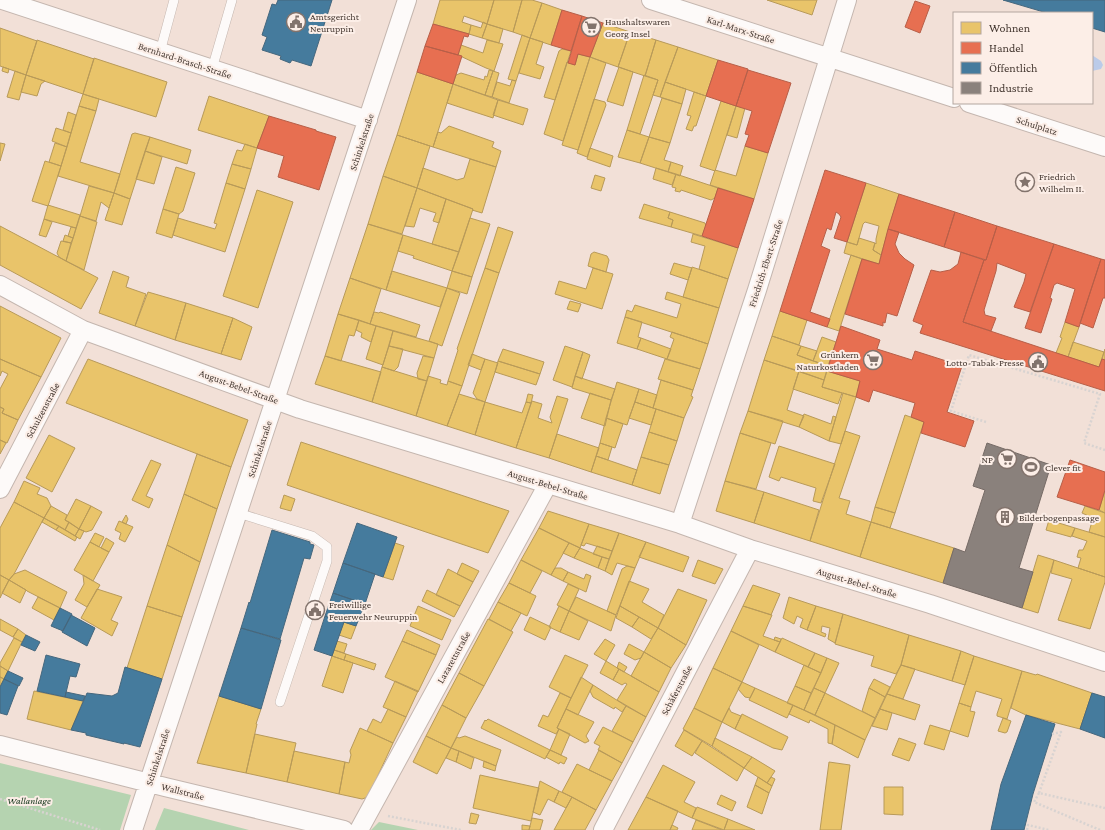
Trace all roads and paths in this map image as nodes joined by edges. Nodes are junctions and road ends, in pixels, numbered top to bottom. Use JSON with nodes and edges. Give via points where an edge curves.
{"nodes":[{"id":1,"x":2,"y":0,"type":"edge"},
{"id":2,"x":174,"y":0,"type":"edge"},
{"id":3,"x":232,"y":0,"type":"edge"},
{"id":4,"x":407,"y":0,"type":"edge"},
{"id":5,"x":651,"y":0,"type":"edge"},
{"id":6,"x":847,"y":0,"type":"edge"},
{"id":7,"x":160,"y":52,"type":"junction"},
{"id":8,"x":830,"y":58,"type":"junction"},
{"id":9,"x":212,"y":69,"type":"junction"},
{"id":10,"x":953,"y":98,"type":"edge"},
{"id":11,"x":972,"y":104,"type":"edge"},
{"id":12,"x":368,"y":120,"type":"junction"},
{"id":13,"x":1105,"y":147,"type":"edge"},
{"id":14,"x":0,"y":285,"type":"edge"},
{"id":15,"x":83,"y":330,"type":"junction"},
{"id":16,"x":276,"y":399,"type":"junction"},
{"id":17,"x":986,"y":422,"type":"dead end"},
{"id":18,"x":1105,"y":450,"type":"edge"},
{"id":19,"x":548,"y":484,"type":"junction"},
{"id":20,"x":0,"y":489,"type":"edge"},
{"id":21,"x":238,"y":514,"type":"junction"},
{"id":22,"x":680,"y":524,"type":"junction"},
{"id":23,"x":750,"y":549,"type":"junction"},
{"id":24,"x":1105,"y":662,"type":"edge"},
{"id":25,"x":280,"y":702,"type":"dead end"},
{"id":26,"x":1052,"y":734,"type":"dead end"},
{"id":27,"x":0,"y":745,"type":"edge"},
{"id":28,"x":149,"y":782,"type":"junction"},
{"id":29,"x":1039,"y":793,"type":"junction"},
{"id":30,"x":0,"y":798,"type":"edge"},
{"id":31,"x":1105,"y":808,"type":"edge"},
{"id":32,"x":368,"y":812,"type":"junction"},
{"id":33,"x":100,"y":830,"type":"edge"},
{"id":34,"x":133,"y":830,"type":"edge"},
{"id":35,"x":344,"y":830,"type":"edge"},
{"id":36,"x":358,"y":830,"type":"edge"},
{"id":37,"x":460,"y":830,"type":"edge"},
{"id":38,"x":603,"y":830,"type":"edge"},
{"id":39,"x":1027,"y":830,"type":"edge"},
{"id":40,"x":1049,"y":830,"type":"edge"},
{"id":41,"x":1100,"y":830,"type":"edge"}],
"edges":[{"from":1,"to":7,"type":"street","name":"Bernhard-Brasch-Straße"},
{"from":2,"to":7,"type":"lane"},
{"from":3,"to":9,"type":"lane"},
{"from":4,"to":12,"type":"street","name":"Schinkelstraße"},
{"from":5,"to":8,"type":"street","name":"Karl-Marx-Straße"},
{"from":6,"to":8,"type":"street","name":"Friedrich-Ebert-Straße"},
{"from":7,"to":9,"type":"street","name":"Bernhard-Brasch-Straße"},
{"from":8,"to":10,"type":"street"},
{"from":8,"to":22,"type":"street","name":"Friedrich-Ebert-Straße"},
{"from":9,"to":12,"type":"street","name":"Bernhard-Brasch-Straße"},
{"from":11,"to":13,"type":"street","name":"Schulplatz"},
{"from":12,"to":16,"type":"street","name":"Schinkelstraße"},
{"from":14,"to":15,"type":"street","name":"August-Bebel-Straße"},
{"from":15,"to":16,"type":"street","name":"August-Bebel-Straße"},
{"from":15,"to":20,"type":"street","name":"Schulzenstraße"},
{"from":16,"to":19,"type":"street","name":"August-Bebel-Straße","via":[[317,414]]},
{"from":16,"to":21,"type":"street","name":"Schinkelstraße"},
{"from":17,"to":18,"type":"path","via":[[951,411],[969,355],[1100,394],[1084,443]]},
{"from":19,"to":22,"type":"street","name":"August-Bebel-Straße"},
{"from":19,"to":32,"type":"street","name":"Lazarettstraße"},
{"from":21,"to":25,"type":"lane","via":[[312,536],[327,547],[327,561]]},
{"from":21,"to":28,"type":"street","name":"Schinkelstraße"},
{"from":22,"to":23,"type":"street","name":"August-Bebel-Straße"},
{"from":23,"to":24,"type":"street","name":"August-Bebel-Straße","via":[[930,604]]},
{"from":23,"to":38,"type":"street","name":"Schäferstraße"},
{"from":26,"to":29,"type":"path","via":[[1061,732]]},
{"from":27,"to":28,"type":"street","name":"Wallstraße"},
{"from":28,"to":34,"type":"street","name":"Schinkelstraße"},
{"from":28,"to":35,"type":"street","name":"Wallstraße"},
{"from":29,"to":31,"type":"path"},
{"from":29,"to":41,"type":"path","via":[[1034,802]]},
{"from":30,"to":33,"type":"path"},
{"from":32,"to":36,"type":"street","name":"Lazarettstraße"},
{"from":32,"to":37,"type":"path"},
{"from":39,"to":40,"type":"path","via":[[1028,825]]}]}
